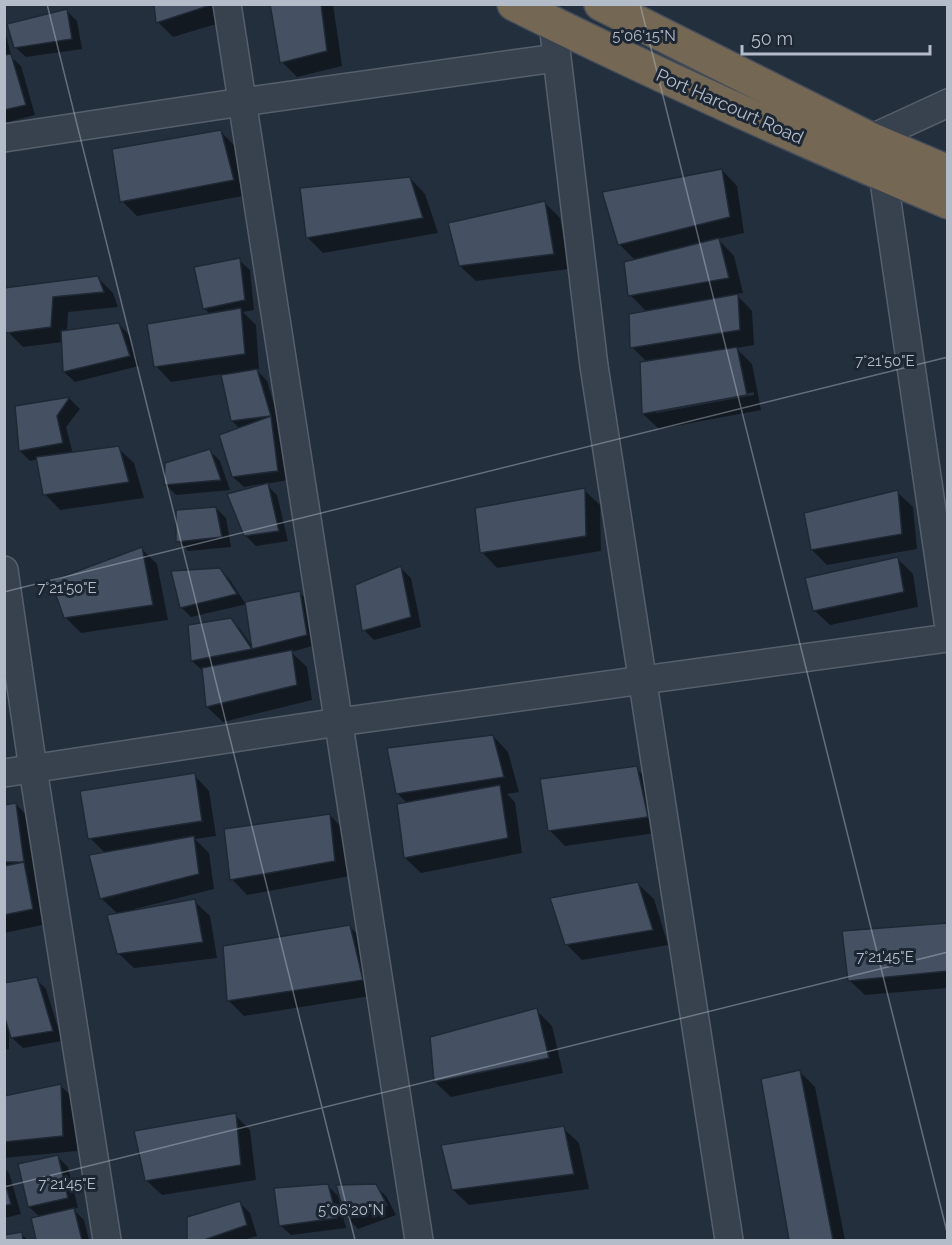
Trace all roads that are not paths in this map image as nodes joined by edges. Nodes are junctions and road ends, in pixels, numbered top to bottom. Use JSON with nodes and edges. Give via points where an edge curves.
{"nodes":[{"id":1,"x":227,"y":4,"type":"edge"},
{"id":2,"x":514,"y":4,"type":"edge"},
{"id":3,"x":601,"y":4,"type":"edge"},
{"id":4,"x":553,"y":24,"type":"junction"},
{"id":5,"x":556,"y":58,"type":"junction"},
{"id":6,"x":242,"y":102,"type":"junction"},
{"id":7,"x":948,"y":103,"type":"edge"},
{"id":8,"x":4,"y":138,"type":"edge"},
{"id":9,"x":870,"y":139,"type":"junction"},
{"id":10,"x":948,"y":172,"type":"edge"},
{"id":11,"x":883,"y":174,"type":"junction"},
{"id":12,"x":948,"y":202,"type":"edge"},
{"id":13,"x":4,"y":570,"type":"edge"},
{"id":14,"x":948,"y":621,"type":"edge"},
{"id":15,"x":948,"y":638,"type":"edge"},
{"id":16,"x":642,"y":679,"type":"junction"},
{"id":17,"x":339,"y":722,"type":"junction"},
{"id":18,"x":33,"y":769,"type":"junction"},
{"id":19,"x":4,"y":773,"type":"edge"},
{"id":20,"x":107,"y":1240,"type":"edge"},
{"id":21,"x":419,"y":1240,"type":"edge"},
{"id":22,"x":729,"y":1240,"type":"edge"}],
"edges":[{"from":1,"to":6,"type":"street"},
{"from":2,"to":4,"type":"highway","name":"Port Harcourt Road"},
{"from":3,"to":9,"type":"highway","name":"Port Harcourt Road"},
{"from":4,"to":5,"type":"street"},
{"from":4,"to":11,"type":"highway","name":"Port Harcourt Road"},
{"from":5,"to":6,"type":"street"},
{"from":5,"to":16,"type":"street","via":[[594,366]]},
{"from":6,"to":8,"type":"street"},
{"from":6,"to":17,"type":"street"},
{"from":7,"to":9,"type":"street"},
{"from":9,"to":10,"type":"highway","name":"Port Harcourt Road"},
{"from":11,"to":12,"type":"highway","name":"Port Harcourt Road"},
{"from":11,"to":14,"type":"street"},
{"from":13,"to":18,"type":"street"},
{"from":15,"to":16,"type":"street"},
{"from":16,"to":17,"type":"street"},
{"from":16,"to":22,"type":"street"},
{"from":17,"to":18,"type":"street"},
{"from":17,"to":21,"type":"street"},
{"from":18,"to":19,"type":"street"},
{"from":18,"to":20,"type":"street"}]}
